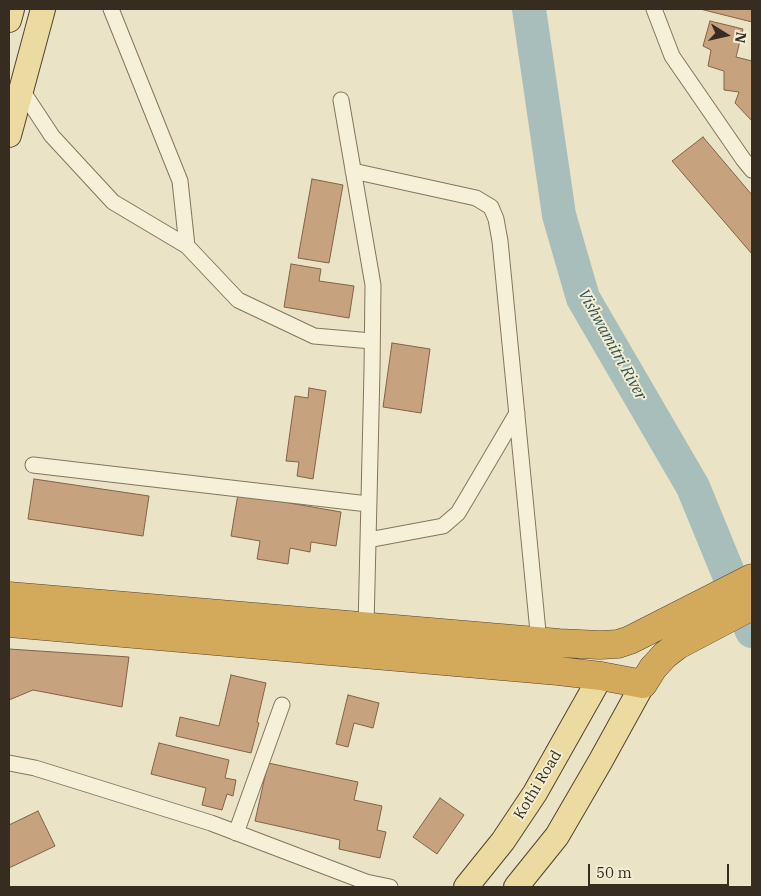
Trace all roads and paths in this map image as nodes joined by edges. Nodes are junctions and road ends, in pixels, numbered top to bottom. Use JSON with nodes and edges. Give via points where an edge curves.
{"nodes":[{"id":1,"x":12,"y":9,"type":"edge"},
{"id":2,"x":42,"y":9,"type":"edge"},
{"id":3,"x":111,"y":9,"type":"edge"},
{"id":4,"x":654,"y":9,"type":"edge"},
{"id":5,"x":9,"y":20,"type":"edge"},
{"id":6,"x":21,"y":90,"type":"junction"},
{"id":7,"x":341,"y":100,"type":"dead end"},
{"id":8,"x":9,"y":135,"type":"edge"},
{"id":9,"x":752,"y":170,"type":"edge"},
{"id":10,"x":353,"y":171,"type":"junction"},
{"id":11,"x":187,"y":246,"type":"junction"},
{"id":12,"x":372,"y":341,"type":"junction"},
{"id":13,"x":517,"y":413,"type":"junction"},
{"id":14,"x":33,"y":465,"type":"dead end"},
{"id":15,"x":368,"y":504,"type":"junction"},
{"id":16,"x":368,"y":540,"type":"junction"},
{"id":17,"x":752,"y":578,"type":"edge"},
{"id":18,"x":9,"y":596,"type":"edge"},
{"id":19,"x":752,"y":606,"type":"edge"},
{"id":20,"x":9,"y":623,"type":"edge"},
{"id":21,"x":366,"y":627,"type":"junction"},
{"id":22,"x":670,"y":641,"type":"junction"},
{"id":23,"x":539,"y":642,"type":"junction"},
{"id":24,"x":618,"y":644,"type":"junction"},
{"id":25,"x":601,"y":676,"type":"junction"},
{"id":26,"x":642,"y":684,"type":"junction"},
{"id":27,"x":282,"y":705,"type":"dead end"},
{"id":28,"x":9,"y":763,"type":"edge"},
{"id":29,"x":236,"y":833,"type":"junction"},
{"id":30,"x":362,"y":884,"type":"edge"},
{"id":31,"x":390,"y":887,"type":"edge"},
{"id":32,"x":466,"y":887,"type":"edge"},
{"id":33,"x":516,"y":887,"type":"edge"}],
"edges":[{"from":1,"to":5,"type":"main road"},
{"from":2,"to":6,"type":"main road"},
{"from":3,"to":11,"type":"street","via":[[180,181]]},
{"from":4,"to":9,"type":"street","via":[[672,56]]},
{"from":6,"to":8,"type":"main road"},
{"from":6,"to":11,"type":"street","via":[[52,136],[114,202]]},
{"from":7,"to":10,"type":"street"},
{"from":10,"to":12,"type":"street","via":[[373,285]]},
{"from":10,"to":13,"type":"street","via":[[476,198],[491,207],[500,240]]},
{"from":11,"to":12,"type":"street","via":[[238,300],[314,336]]},
{"from":12,"to":15,"type":"street"},
{"from":13,"to":16,"type":"street","via":[[468,498],[458,513],[443,526]]},
{"from":13,"to":23,"type":"street"},
{"from":14,"to":15,"type":"street"},
{"from":15,"to":16,"type":"street"},
{"from":16,"to":21,"type":"street"},
{"from":17,"to":22,"type":"highway"},
{"from":18,"to":21,"type":"highway"},
{"from":19,"to":22,"type":"highway"},
{"from":20,"to":25,"type":"highway"},
{"from":21,"to":23,"type":"highway"},
{"from":22,"to":24,"type":"highway","via":[[630,640]]},
{"from":22,"to":26,"type":"highway"},
{"from":23,"to":24,"type":"highway"},
{"from":24,"to":25,"type":"highway"},
{"from":25,"to":26,"type":"highway"},
{"from":25,"to":32,"type":"main road","name":"Kothi Road","via":[[534,793],[503,841]]},
{"from":26,"to":33,"type":"main road","via":[[557,836]]},
{"from":27,"to":29,"type":"street"},
{"from":28,"to":29,"type":"street","via":[[35,768]]},
{"from":29,"to":30,"type":"street"},
{"from":30,"to":31,"type":"street"}]}
